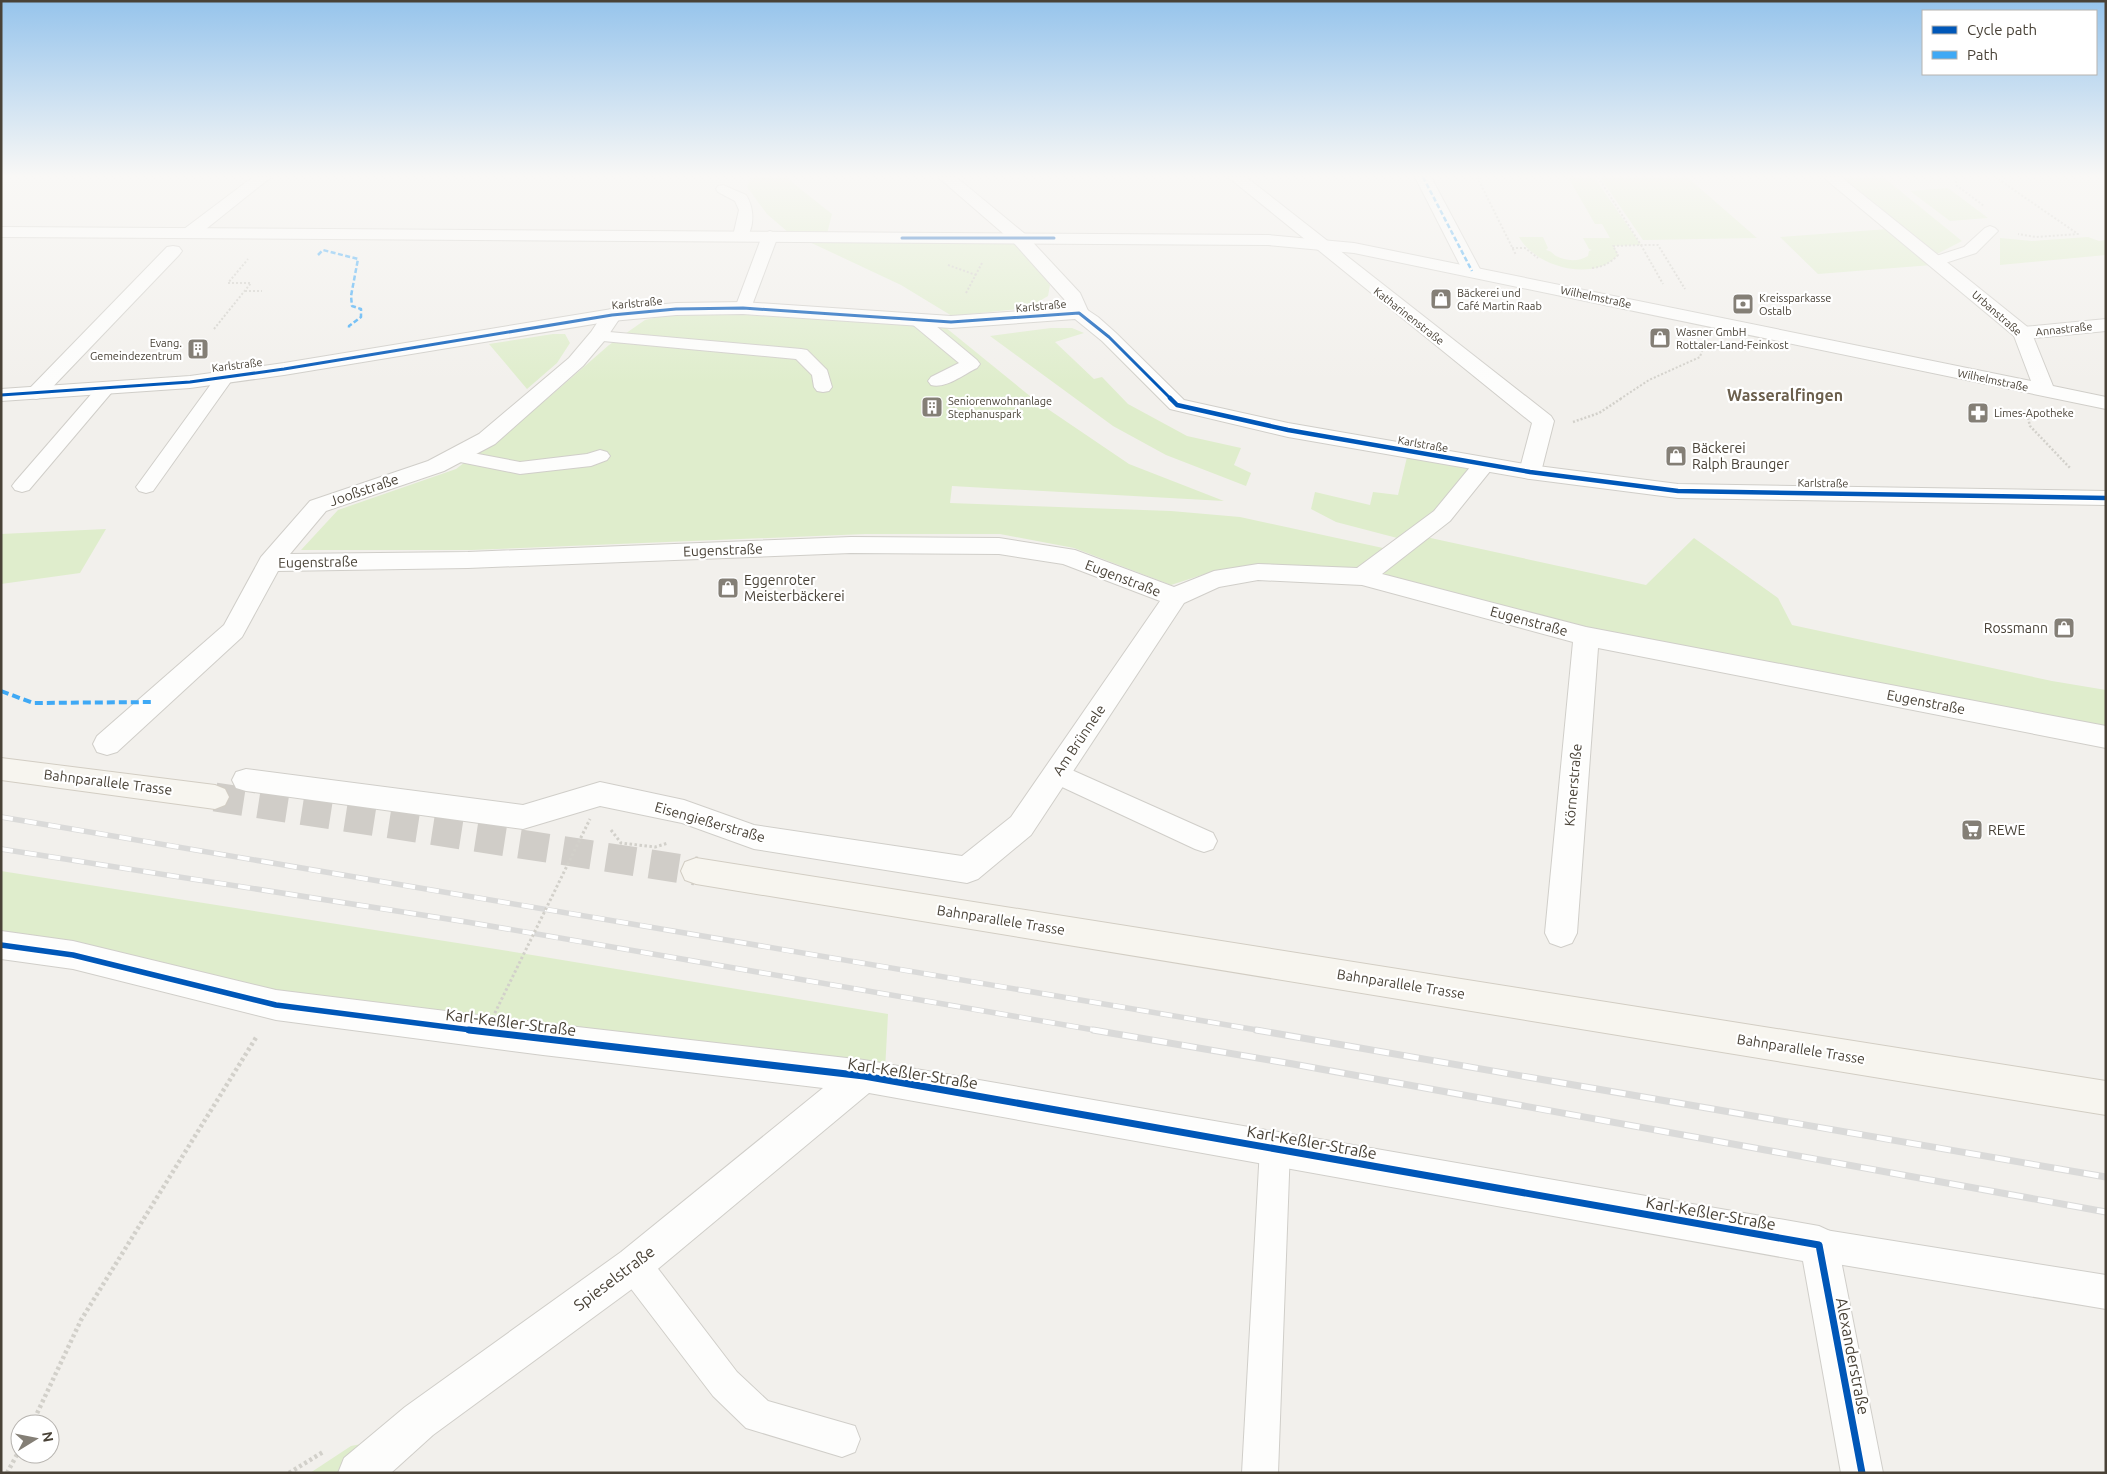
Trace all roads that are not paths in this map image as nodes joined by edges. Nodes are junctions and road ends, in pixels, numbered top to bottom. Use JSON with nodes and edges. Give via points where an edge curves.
{"nodes":[{"id":1,"x":766,"y":246,"type":"edge"},
{"id":2,"x":1027,"y":246,"type":"edge"},
{"id":3,"x":1320,"y":246,"type":"edge"},
{"id":4,"x":1334,"y":246,"type":"edge"},
{"id":5,"x":1459,"y":246,"type":"edge"},
{"id":6,"x":1917,"y":246,"type":"edge"},
{"id":7,"x":1974,"y":246,"type":"edge"},
{"id":8,"x":173,"y":251,"type":"dead end"},
{"id":9,"x":1936,"y":261,"type":"junction"},
{"id":10,"x":1472,"y":271,"type":"junction"},
{"id":11,"x":743,"y":308,"type":"junction"},
{"id":12,"x":1079,"y":313,"type":"junction"},
{"id":13,"x":612,"y":315,"type":"junction"},
{"id":14,"x":918,"y":320,"type":"junction"},
{"id":15,"x":2106,"y":325,"type":"edge"},
{"id":16,"x":2023,"y":333,"type":"junction"},
{"id":17,"x":598,"y":336,"type":"junction"},
{"id":18,"x":225,"y":377,"type":"junction"},
{"id":19,"x":937,"y":381,"type":"dead end"},
{"id":20,"x":823,"y":387,"type":"dead end"},
{"id":21,"x":106,"y":388,"type":"junction"},
{"id":22,"x":2046,"y":391,"type":"junction"},
{"id":23,"x":36,"y":393,"type":"junction"},
{"id":24,"x":1,"y":394,"type":"edge"},
{"id":25,"x":2106,"y":403,"type":"edge"},
{"id":26,"x":457,"y":456,"type":"junction"},
{"id":27,"x":600,"y":456,"type":"dead end"},
{"id":28,"x":1484,"y":464,"type":"junction"},
{"id":29,"x":1530,"y":472,"type":"junction"},
{"id":30,"x":22,"y":486,"type":"dead end"},
{"id":31,"x":146,"y":487,"type":"dead end"},
{"id":32,"x":2102,"y":498,"type":"edge"},
{"id":33,"x":270,"y":563,"type":"junction"},
{"id":34,"x":1362,"y":578,"type":"junction"},
{"id":35,"x":1175,"y":597,"type":"junction"},
{"id":36,"x":1586,"y":636,"type":"junction"},
{"id":37,"x":2106,"y":737,"type":"edge"},
{"id":38,"x":107,"y":744,"type":"dead end"},
{"id":39,"x":1,"y":769,"type":"edge"},
{"id":40,"x":1056,"y":773,"type":"junction"},
{"id":41,"x":246,"y":780,"type":"dead end"},
{"id":42,"x":215,"y":797,"type":"tunnel mouth"},
{"id":43,"x":1204,"y":841,"type":"dead end"},
{"id":44,"x":696,"y":870,"type":"tunnel mouth"},
{"id":45,"x":968,"y":870,"type":"joint"},
{"id":46,"x":1561,"y":933,"type":"dead end"},
{"id":47,"x":1,"y":944,"type":"edge"},
{"id":48,"x":864,"y":1076,"type":"junction"},
{"id":49,"x":2106,"y":1098,"type":"edge"},
{"id":50,"x":1275,"y":1148,"type":"junction"},
{"id":51,"x":1819,"y":1245,"type":"junction"},
{"id":52,"x":634,"y":1265,"type":"junction"},
{"id":53,"x":2106,"y":1292,"type":"edge"},
{"id":54,"x":842,"y":1439,"type":"dead end"},
{"id":55,"x":359,"y":1473,"type":"edge"},
{"id":56,"x":1260,"y":1473,"type":"edge"},
{"id":57,"x":1862,"y":1473,"type":"edge"}],
"edges":[{"from":1,"to":11,"type":"lane"},
{"from":2,"to":12,"type":"street","via":[[1074,297]]},
{"from":3,"to":29,"type":"street","name":"Katharinenstraße","via":[[1542,421]]},
{"from":4,"to":10,"type":"street","name":"Wilhelmstraße"},
{"from":5,"to":10,"type":"street"},
{"from":6,"to":9,"type":"street","name":"Urbanstraße"},
{"from":7,"to":9,"type":"lane"},
{"from":8,"to":23,"type":"street"},
{"from":9,"to":16,"type":"street","name":"Urbanstraße"},
{"from":10,"to":22,"type":"street","name":"Wilhelmstraße"},
{"from":11,"to":13,"type":"street","name":"Karlstraße","via":[[676,309]]},
{"from":11,"to":14,"type":"street","name":"Karlstraße"},
{"from":12,"to":14,"type":"street","name":"Karlstraße","via":[[990,321]]},
{"from":12,"to":28,"type":"street","name":"Karlstraße","via":[[1108,337],[1176,405],[1267,426]]},
{"from":13,"to":17,"type":"street","name":"Jooßstraße"},
{"from":13,"to":18,"type":"street","name":"Karlstraße"},
{"from":14,"to":19,"type":"lane","via":[[971,364]]},
{"from":15,"to":16,"type":"street","name":"Annastraße"},
{"from":16,"to":22,"type":"street","name":"Urbanstraße"},
{"from":17,"to":20,"type":"lane","via":[[802,354],[821,374]]},
{"from":17,"to":26,"type":"street","name":"Jooßstraße","via":[[576,362],[539,395],[487,439]]},
{"from":18,"to":21,"type":"street","name":"Karlstraße"},
{"from":18,"to":31,"type":"lane"},
{"from":21,"to":23,"type":"street","name":"Karlstraße"},
{"from":21,"to":30,"type":"lane"},
{"from":22,"to":25,"type":"street","name":"Wilhelmstraße"},
{"from":23,"to":24,"type":"street","name":"Karlstraße"},
{"from":26,"to":27,"type":"lane","via":[[520,468],[591,460]]},
{"from":26,"to":33,"type":"street","name":"Jooßstraße","via":[[318,506]]},
{"from":28,"to":29,"type":"street","name":"Karlstraße"},
{"from":28,"to":34,"type":"street","via":[[1442,516]]},
{"from":29,"to":32,"type":"street","name":"Karlstraße","via":[[1678,491]]},
{"from":33,"to":35,"type":"street","name":"Eugenstraße","via":[[468,560],[851,545],[999,546],[1067,556]]},
{"from":33,"to":38,"type":"street","name":"Jooßstraße","via":[[234,631]]},
{"from":34,"to":35,"type":"street","name":"Eugenstraße","via":[[1258,572],[1214,578]]},
{"from":34,"to":36,"type":"street","name":"Eugenstraße"},
{"from":35,"to":40,"type":"street","name":"Am Brünnele"},
{"from":36,"to":37,"type":"street","name":"Eugenstraße"},
{"from":36,"to":46,"type":"street","name":"Körnerstraße"},
{"from":39,"to":42,"type":"main road","name":"Bahnparallele Trasse"},
{"from":40,"to":43,"type":"lane"},
{"from":40,"to":45,"type":"street","name":"Am Brünnele","via":[[1021,826]]},
{"from":41,"to":45,"type":"street","name":"Eisengießerstraße","via":[[523,817],[600,794],[684,812],[754,837]]},
{"from":44,"to":49,"type":"main road","name":"Bahnparallele Trasse"},
{"from":47,"to":48,"type":"street","name":"Karl-Keßler-Straße","via":[[73,955],[276,1005]]},
{"from":48,"to":50,"type":"street","name":"Karl-Keßler-Straße"},
{"from":48,"to":52,"type":"street","name":"Spieselstraße"},
{"from":50,"to":51,"type":"street","name":"Karl-Keßler-Straße"},
{"from":50,"to":56,"type":"lane"},
{"from":51,"to":53,"type":"lane","name":"Karl-Keßler-Straße"},
{"from":51,"to":57,"type":"street","name":"Alexanderstraße"},
{"from":52,"to":54,"type":"lane","via":[[725,1384],[758,1416]]},
{"from":52,"to":55,"type":"street","name":"Spieselstraße","via":[[419,1421]]}]}
